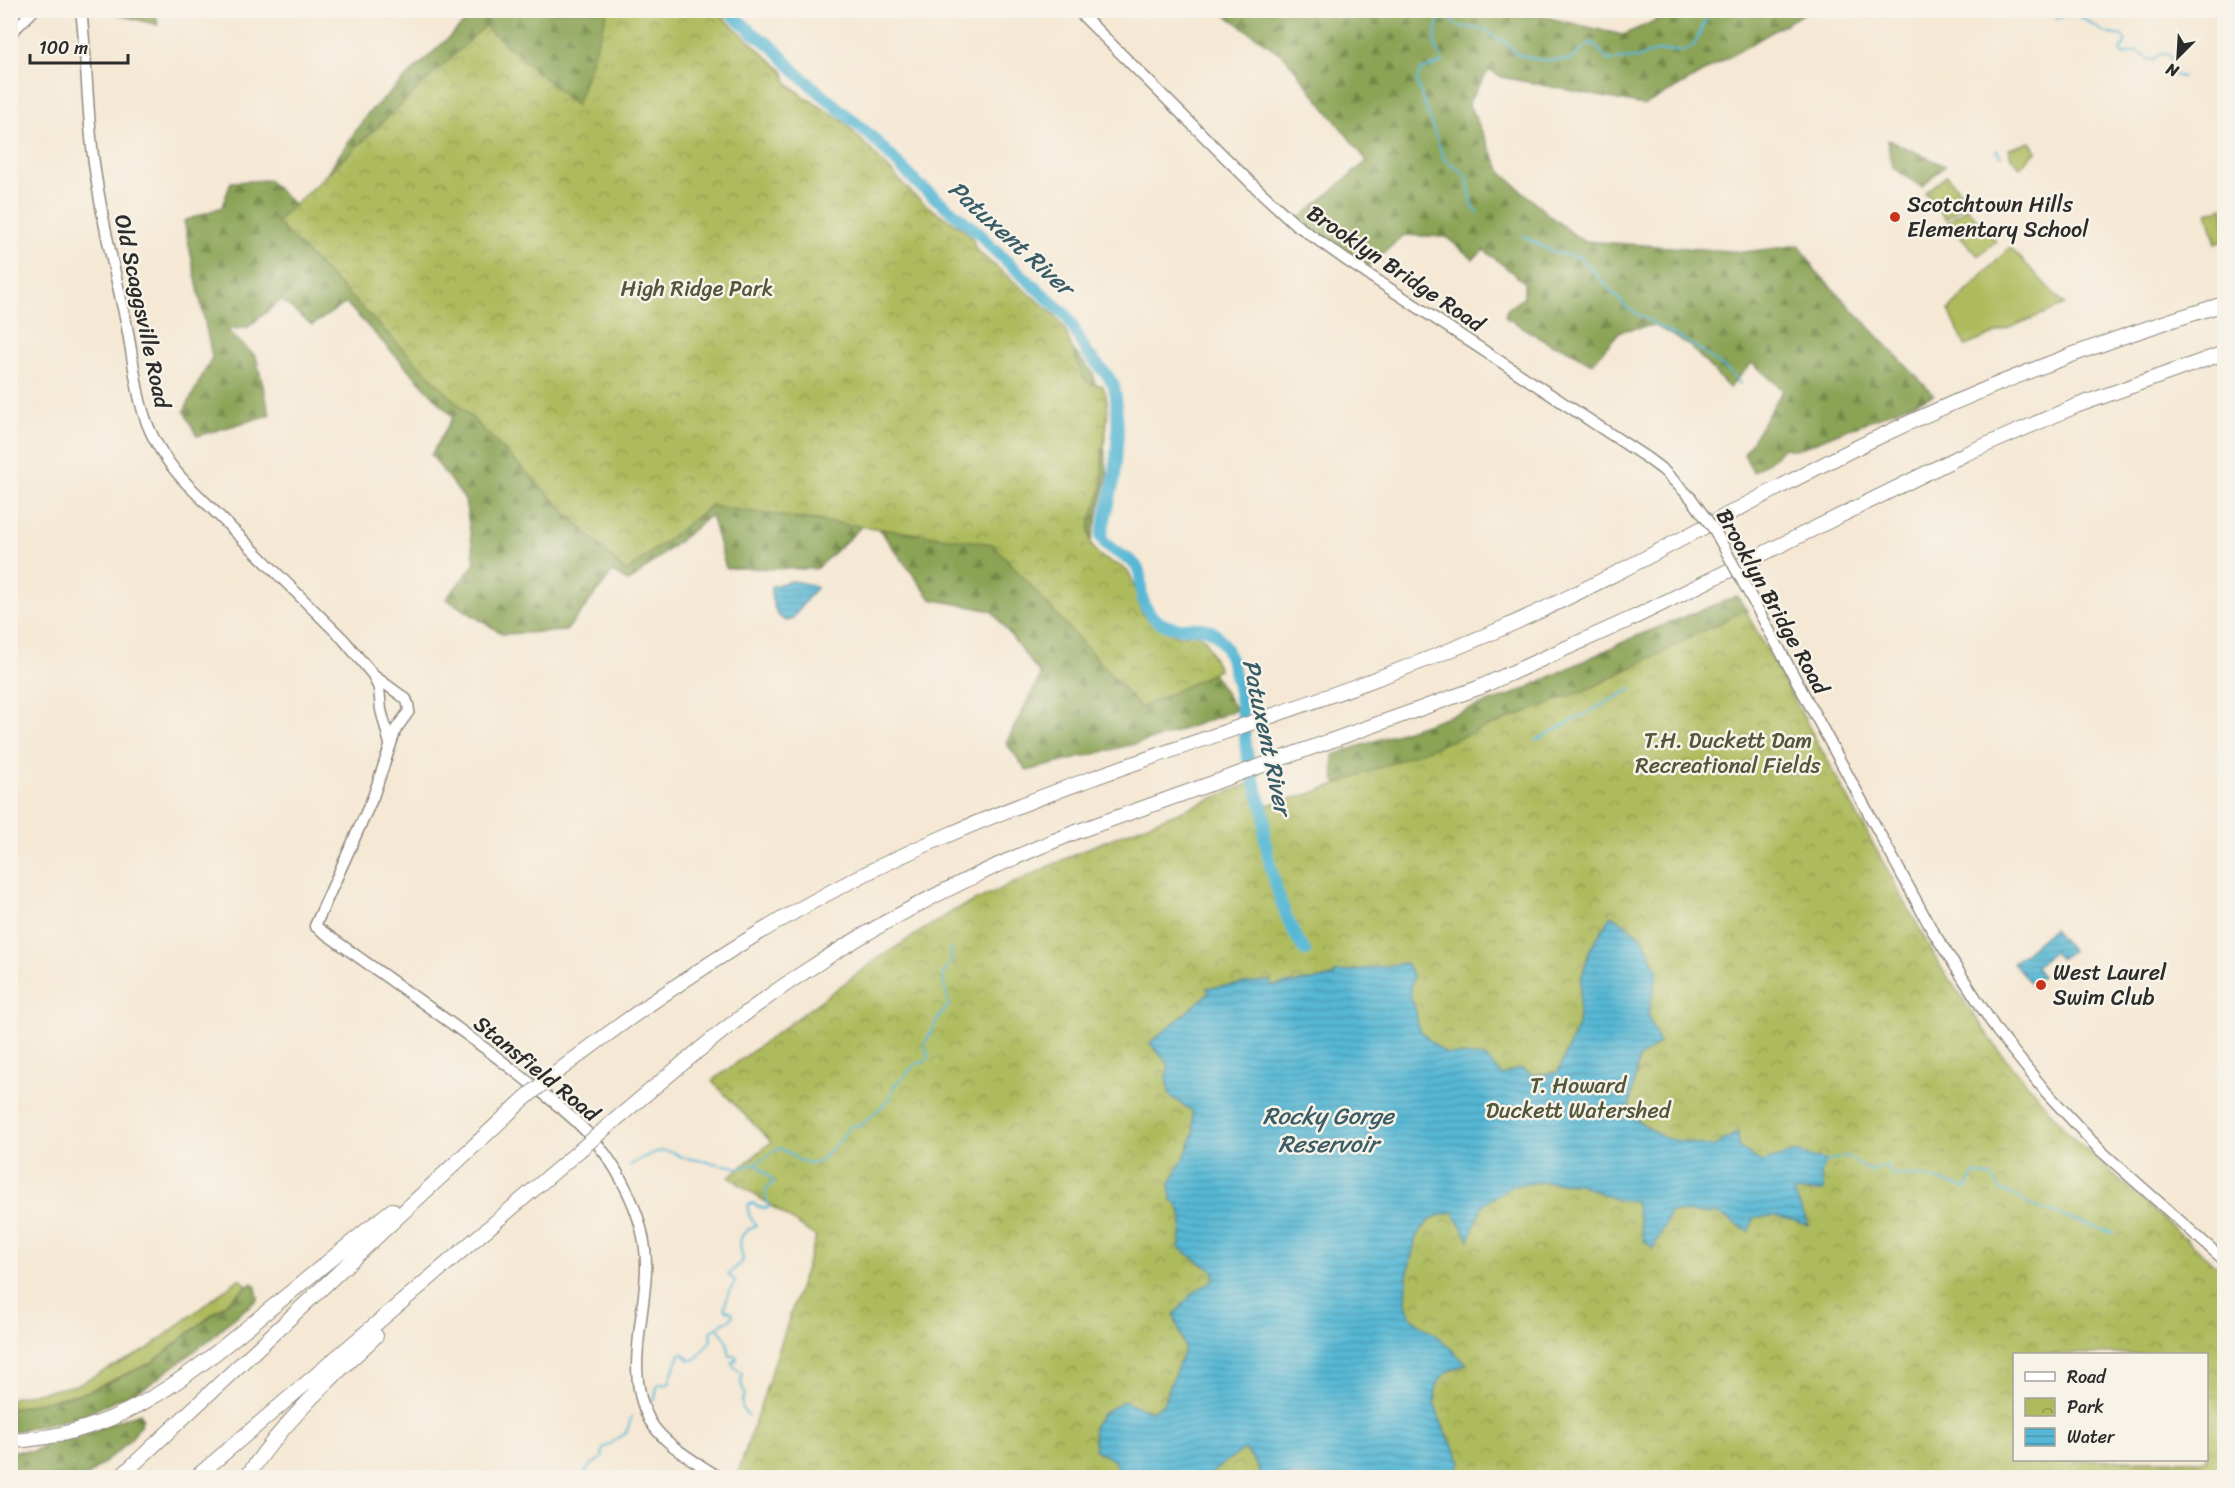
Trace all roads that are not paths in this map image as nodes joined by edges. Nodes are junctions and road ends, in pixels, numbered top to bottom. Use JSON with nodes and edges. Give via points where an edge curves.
{"nodes":[{"id":1,"x":34,"y":10,"type":"edge"},
{"id":2,"x":81,"y":10,"type":"edge"},
{"id":3,"x":1077,"y":10,"type":"edge"},
{"id":4,"x":10,"y":34,"type":"edge"},
{"id":5,"x":2224,"y":294,"type":"edge"},
{"id":6,"x":2224,"y":304,"type":"edge"},
{"id":7,"x":2124,"y":336,"type":"junction"},
{"id":8,"x":2224,"y":353,"type":"edge"},
{"id":9,"x":373,"y":675,"type":"junction"},
{"id":10,"x":397,"y":694,"type":"junction"},
{"id":11,"x":382,"y":709,"type":"junction"},
{"id":12,"x":404,"y":719,"type":"junction"},
{"id":13,"x":390,"y":745,"type":"junction"},
{"id":14,"x":462,"y":1155,"type":"junction"},
{"id":15,"x":480,"y":1236,"type":"junction"},
{"id":16,"x":2224,"y":1260,"type":"edge"},
{"id":17,"x":10,"y":1441,"type":"edge"},
{"id":18,"x":119,"y":1478,"type":"edge"},
{"id":19,"x":195,"y":1478,"type":"edge"},
{"id":20,"x":246,"y":1478,"type":"edge"},
{"id":21,"x":720,"y":1478,"type":"edge"}],
"edges":[{"from":1,"to":4,"type":"street"},
{"from":2,"to":9,"type":"street","name":"Old Scaggsville Road","via":[[97,184],[146,423],[173,469],[344,640]]},
{"from":3,"to":16,"type":"street","name":"Brooklyn Bridge Road","bridge":true,"via":[[1294,223],[1647,458],[1691,498],[1715,531],[1932,930],[1997,1031],[2100,1150]]},
{"from":5,"to":7,"type":"highway"},
{"from":6,"to":7,"type":"highway"},
{"from":7,"to":14,"type":"highway","bridge":true,"via":[[1999,383],[1890,432],[1614,575],[1504,627],[1412,665],[985,819],[900,857],[752,936],[676,984],[552,1076]]},
{"from":8,"to":15,"type":"highway","bridge":true,"via":[[2012,433],[1583,642],[1478,688],[1020,854],[920,903],[807,970],[719,1034]]},
{"from":9,"to":10,"type":"street","name":"Old Scaggsville Road"},
{"from":9,"to":11,"type":"street","name":"Old Scaggsville Road"},
{"from":10,"to":11,"type":"street","via":[[385,697]]},
{"from":10,"to":12,"type":"street","via":[[408,704]]},
{"from":11,"to":12,"type":"street","via":[[392,722]]},
{"from":11,"to":13,"type":"street","name":"Old Scaggsville Road"},
{"from":12,"to":13,"type":"street"},
{"from":13,"to":21,"type":"street","name":"Stansfield Road","via":[[373,797],[315,926],[480,1043],[563,1109],[602,1149],[634,1204],[644,1240],[646,1269],[637,1382],[647,1413],[668,1440]]},
{"from":14,"to":17,"type":"highway","via":[[169,1389],[104,1421],[46,1437]]},
{"from":14,"to":18,"type":"highway"},
{"from":15,"to":19,"type":"highway"},
{"from":15,"to":20,"type":"highway","via":[[300,1409]]}]}
